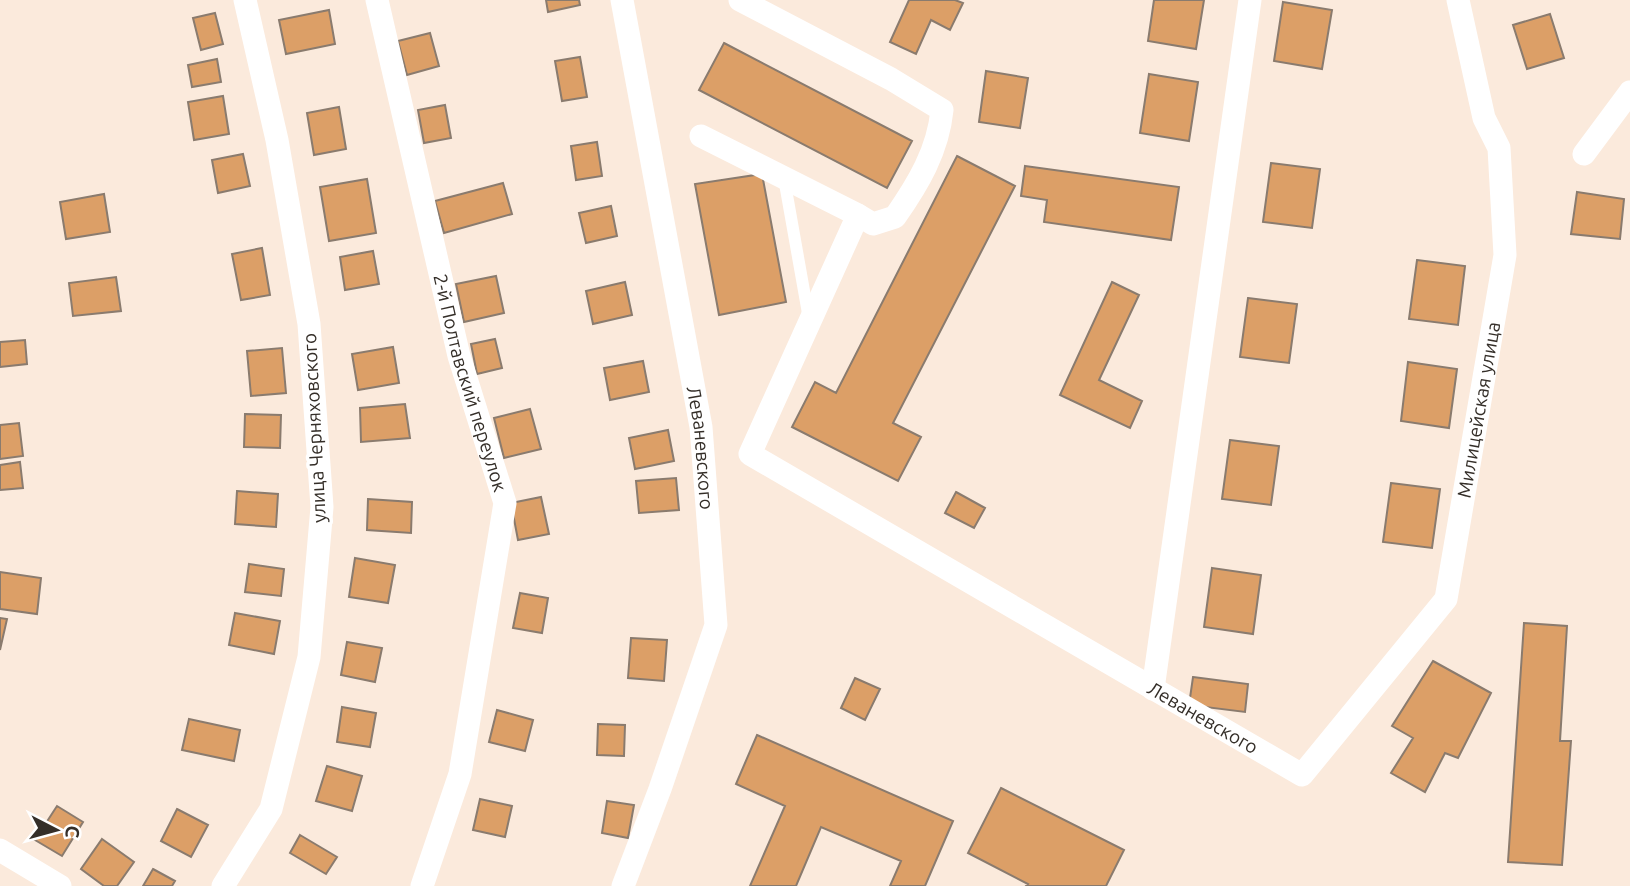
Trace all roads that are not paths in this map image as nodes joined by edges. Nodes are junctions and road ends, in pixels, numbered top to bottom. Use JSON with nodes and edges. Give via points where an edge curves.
{"nodes":[{"id":1,"x":245,"y":0,"type":"edge"},
{"id":2,"x":377,"y":0,"type":"edge"},
{"id":3,"x":622,"y":0,"type":"edge"},
{"id":4,"x":740,"y":0,"type":"edge"},
{"id":5,"x":1250,"y":0,"type":"edge"},
{"id":6,"x":1458,"y":0,"type":"edge"},
{"id":7,"x":1630,"y":92,"type":"edge"},
{"id":8,"x":701,"y":136,"type":"dead end"},
{"id":9,"x":1584,"y":154,"type":"dead end"},
{"id":10,"x":784,"y":178,"type":"junction"},
{"id":11,"x":858,"y":215,"type":"junction"},
{"id":12,"x":810,"y":322,"type":"junction"},
{"id":13,"x":1153,"y":689,"type":"junction"},
{"id":14,"x":1302,"y":775,"type":"joint"},
{"id":15,"x":0,"y":850,"type":"edge"},
{"id":16,"x":60,"y":886,"type":"edge"},
{"id":17,"x":223,"y":886,"type":"edge"},
{"id":18,"x":422,"y":886,"type":"edge"},
{"id":19,"x":623,"y":886,"type":"edge"}],
"edges":[{"from":1,"to":17,"type":"street","name":"улица Черняховского","via":[[277,140],[309,324],[322,507],[309,657],[271,809]]},
{"from":2,"to":18,"type":"street","name":"2-й Полтавский переулок","via":[[459,356],[505,503],[460,774]]},
{"from":3,"to":19,"type":"street","name":"Леваневского","via":[[701,427],[716,625]]},
{"from":4,"to":11,"type":"street","via":[[942,110],[940,133],[920,182],[895,218],[873,223]]},
{"from":5,"to":13,"type":"street"},
{"from":6,"to":14,"type":"street","name":"Милицейская улица","via":[[1484,118],[1499,148],[1505,254],[1446,599]]},
{"from":7,"to":9,"type":"street"},
{"from":8,"to":10,"type":"street"},
{"from":10,"to":11,"type":"street"},
{"from":10,"to":12,"type":"lane"},
{"from":11,"to":12,"type":"street","name":"Леваневского"},
{"from":12,"to":13,"type":"street","name":"Леваневского","via":[[750,454]]},
{"from":13,"to":14,"type":"street","name":"Леваневского"},
{"from":15,"to":16,"type":"street"}]}
